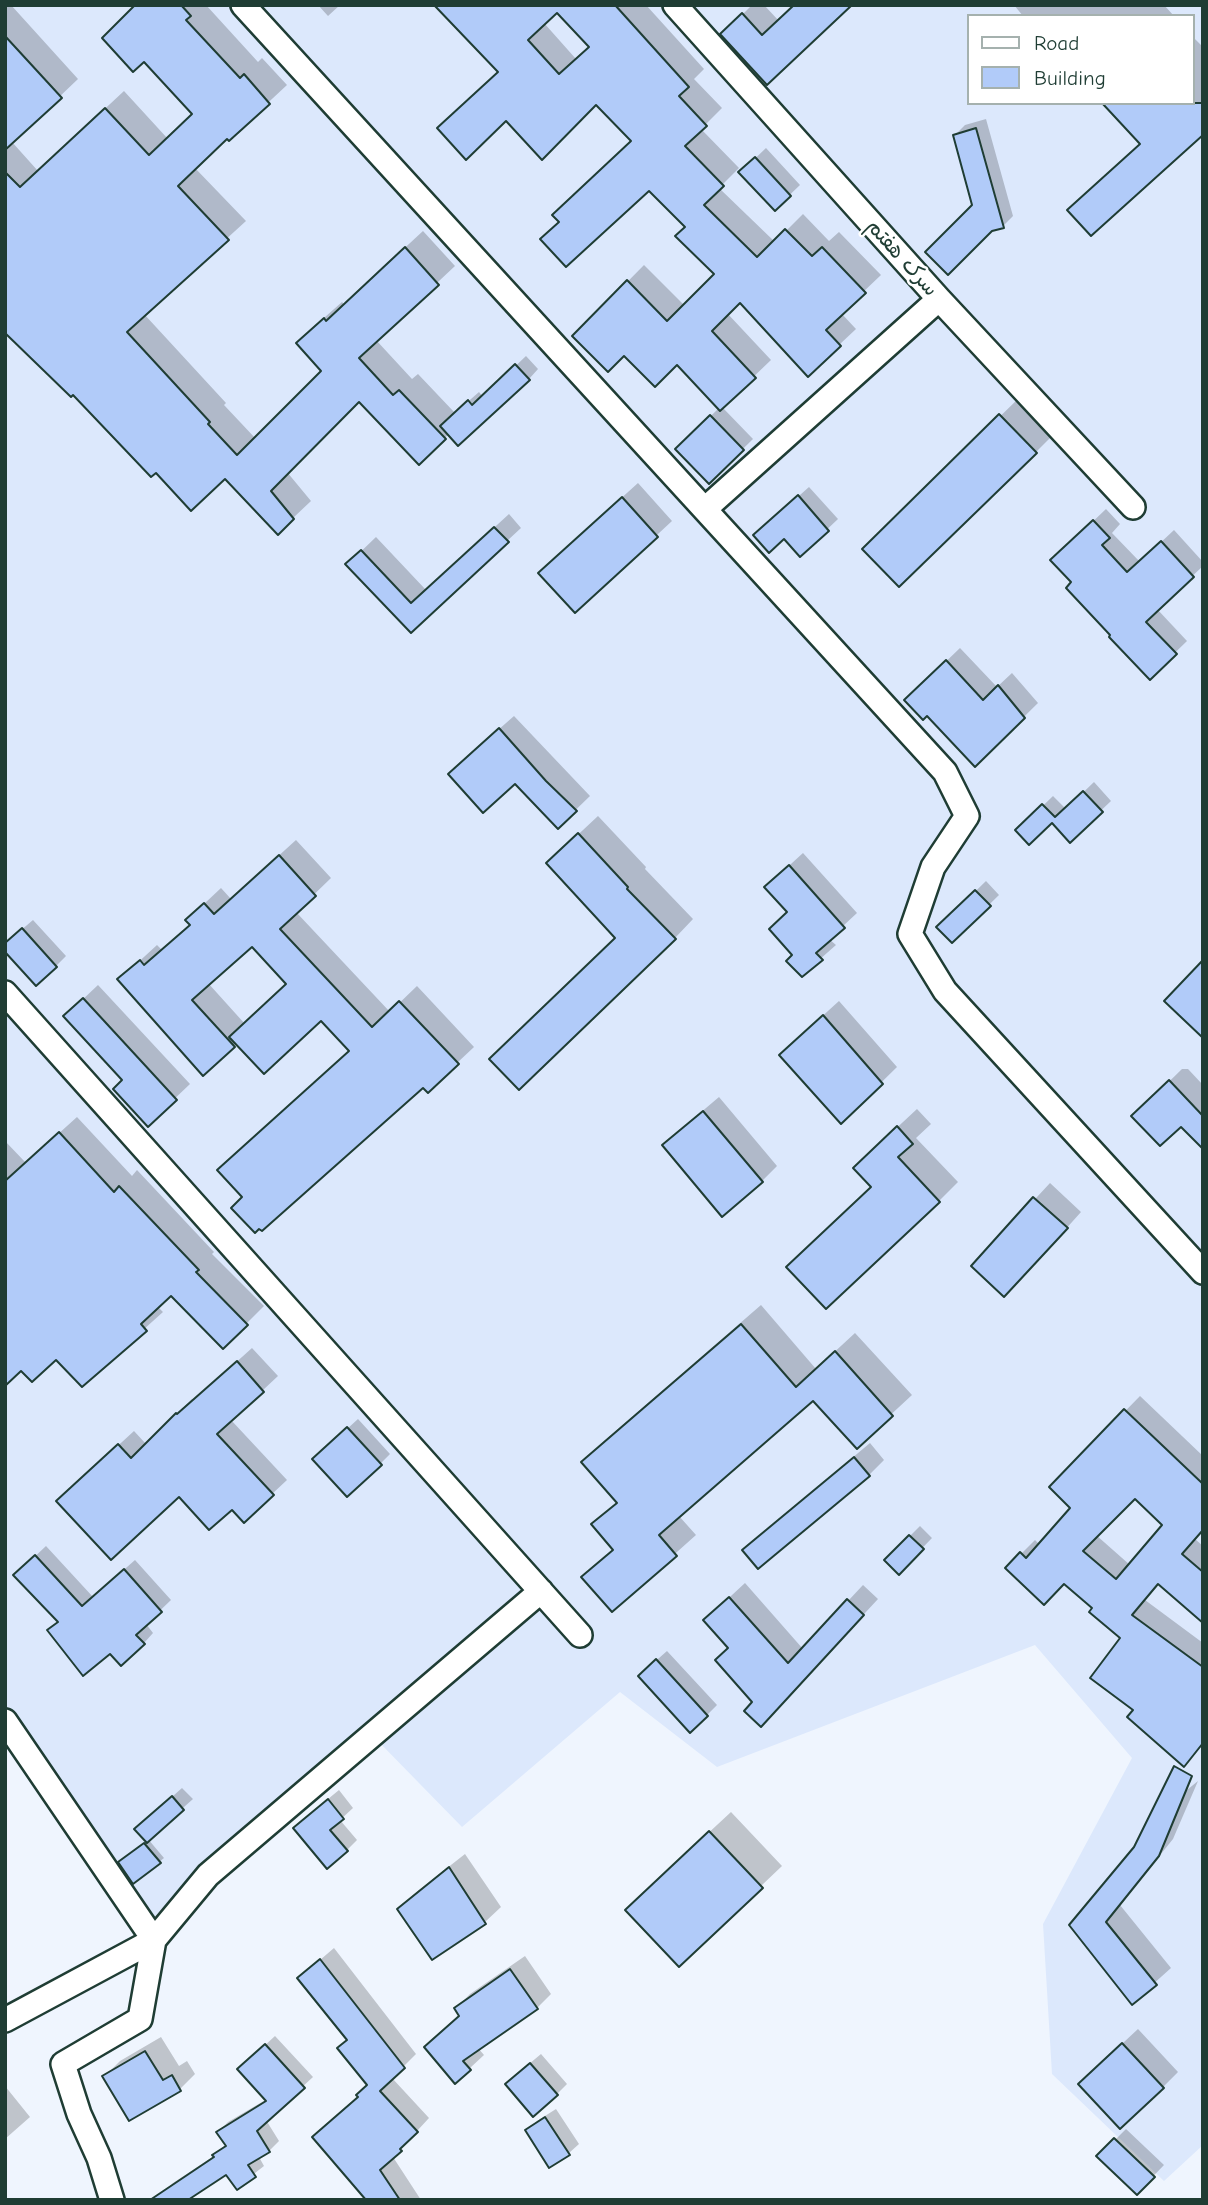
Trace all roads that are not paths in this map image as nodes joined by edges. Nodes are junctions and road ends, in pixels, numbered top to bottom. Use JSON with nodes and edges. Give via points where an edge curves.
{"nodes":[{"id":1,"x":243,"y":5,"type":"edge"},
{"id":2,"x":675,"y":5,"type":"edge"},
{"id":3,"x":939,"y":299,"type":"junction"},
{"id":4,"x":1133,"y":506,"type":"dead end"},
{"id":5,"x":705,"y":509,"type":"junction"},
{"id":6,"x":5,"y":993,"type":"edge"},
{"id":7,"x":1203,"y":1272,"type":"edge"},
{"id":8,"x":541,"y":1591,"type":"junction"},
{"id":9,"x":580,"y":1635,"type":"dead end"},
{"id":10,"x":5,"y":1721,"type":"edge"},
{"id":11,"x":154,"y":1940,"type":"junction"},
{"id":12,"x":5,"y":2020,"type":"edge"},
{"id":13,"x":112,"y":2200,"type":"edge"}],
"edges":[{"from":1,"to":5,"type":"street"},
{"from":2,"to":3,"type":"street","name":"سرک هفتم"},
{"from":3,"to":4,"type":"street","name":"سرک هفتم"},
{"from":3,"to":5,"type":"street"},
{"from":5,"to":7,"type":"street","via":[[945,772],[967,816],[933,867],[910,934],[945,990]]},
{"from":6,"to":8,"type":"street"},
{"from":8,"to":9,"type":"street"},
{"from":8,"to":11,"type":"street","via":[[208,1875]]},
{"from":10,"to":11,"type":"street"},
{"from":11,"to":12,"type":"street"},
{"from":11,"to":13,"type":"street","via":[[140,2019],[63,2064]]}]}
